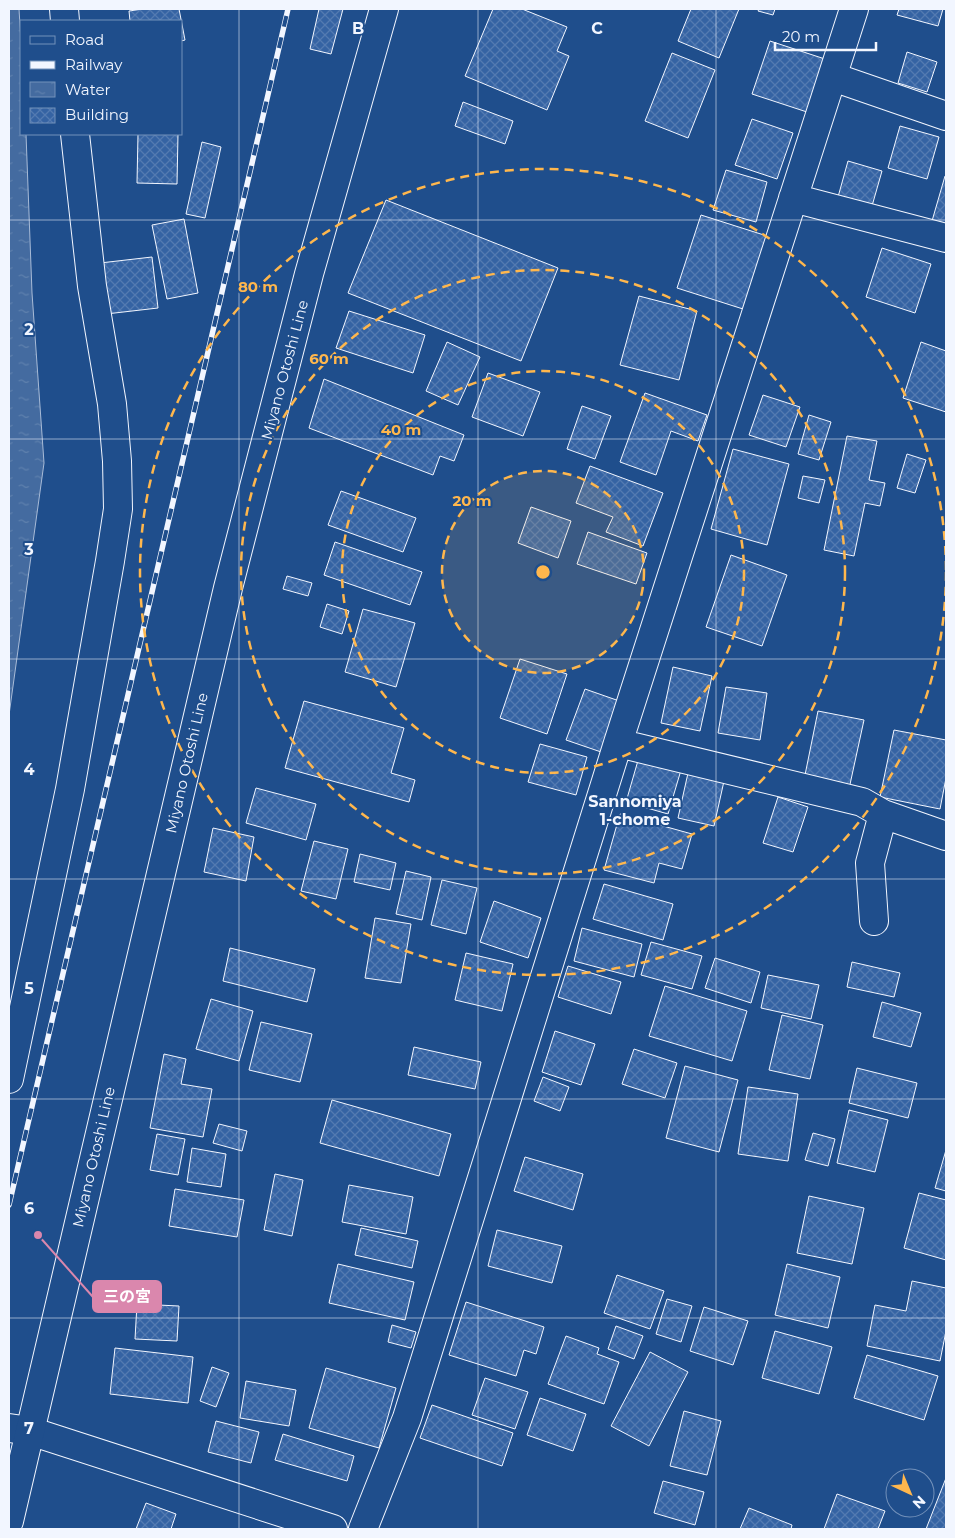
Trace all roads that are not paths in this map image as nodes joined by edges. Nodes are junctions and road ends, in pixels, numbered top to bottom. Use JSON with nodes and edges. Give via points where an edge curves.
{"nodes":[{"id":1,"x":384,"y":9,"type":"edge"},
{"id":2,"x":854,"y":9,"type":"edge"},
{"id":3,"x":833,"y":77,"type":"junction"},
{"id":4,"x":946,"y":116,"type":"edge"},
{"id":5,"x":75,"y":135,"type":"edge"},
{"id":6,"x":794,"y":198,"type":"junction"},
{"id":7,"x":946,"y":238,"type":"edge"},
{"id":8,"x":618,"y":743,"type":"junction"},
{"id":9,"x":883,"y":814,"type":"junction"},
{"id":10,"x":946,"y":836,"type":"edge"},
{"id":11,"x":874,"y":921,"type":"dead end"},
{"id":12,"x":9,"y":1079,"type":"edge"},
{"id":13,"x":19,"y":1429,"type":"edge"},
{"id":14,"x":9,"y":1521,"type":"edge"},
{"id":15,"x":333,"y":1529,"type":"edge"},
{"id":16,"x":363,"y":1529,"type":"edge"}],
"edges":[{"from":1,"to":13,"type":"street","name":"Miyano Otoshi Line","via":[[309,274],[228,588]]},
{"from":2,"to":3,"type":"street"},
{"from":3,"to":4,"type":"street"},
{"from":3,"to":6,"type":"street"},
{"from":5,"to":12,"type":"street","via":[[92,286],[112,404],[118,510],[70,789]]},
{"from":6,"to":7,"type":"street"},
{"from":6,"to":8,"type":"street"},
{"from":8,"to":9,"type":"street","via":[[862,802]]},
{"from":8,"to":16,"type":"street","via":[[407,1418]]},
{"from":9,"to":10,"type":"street"},
{"from":9,"to":11,"type":"street","via":[[870,863]]},
{"from":13,"to":14,"type":"street","name":"Miyano Otoshi Line"},
{"from":13,"to":15,"type":"street"}]}
